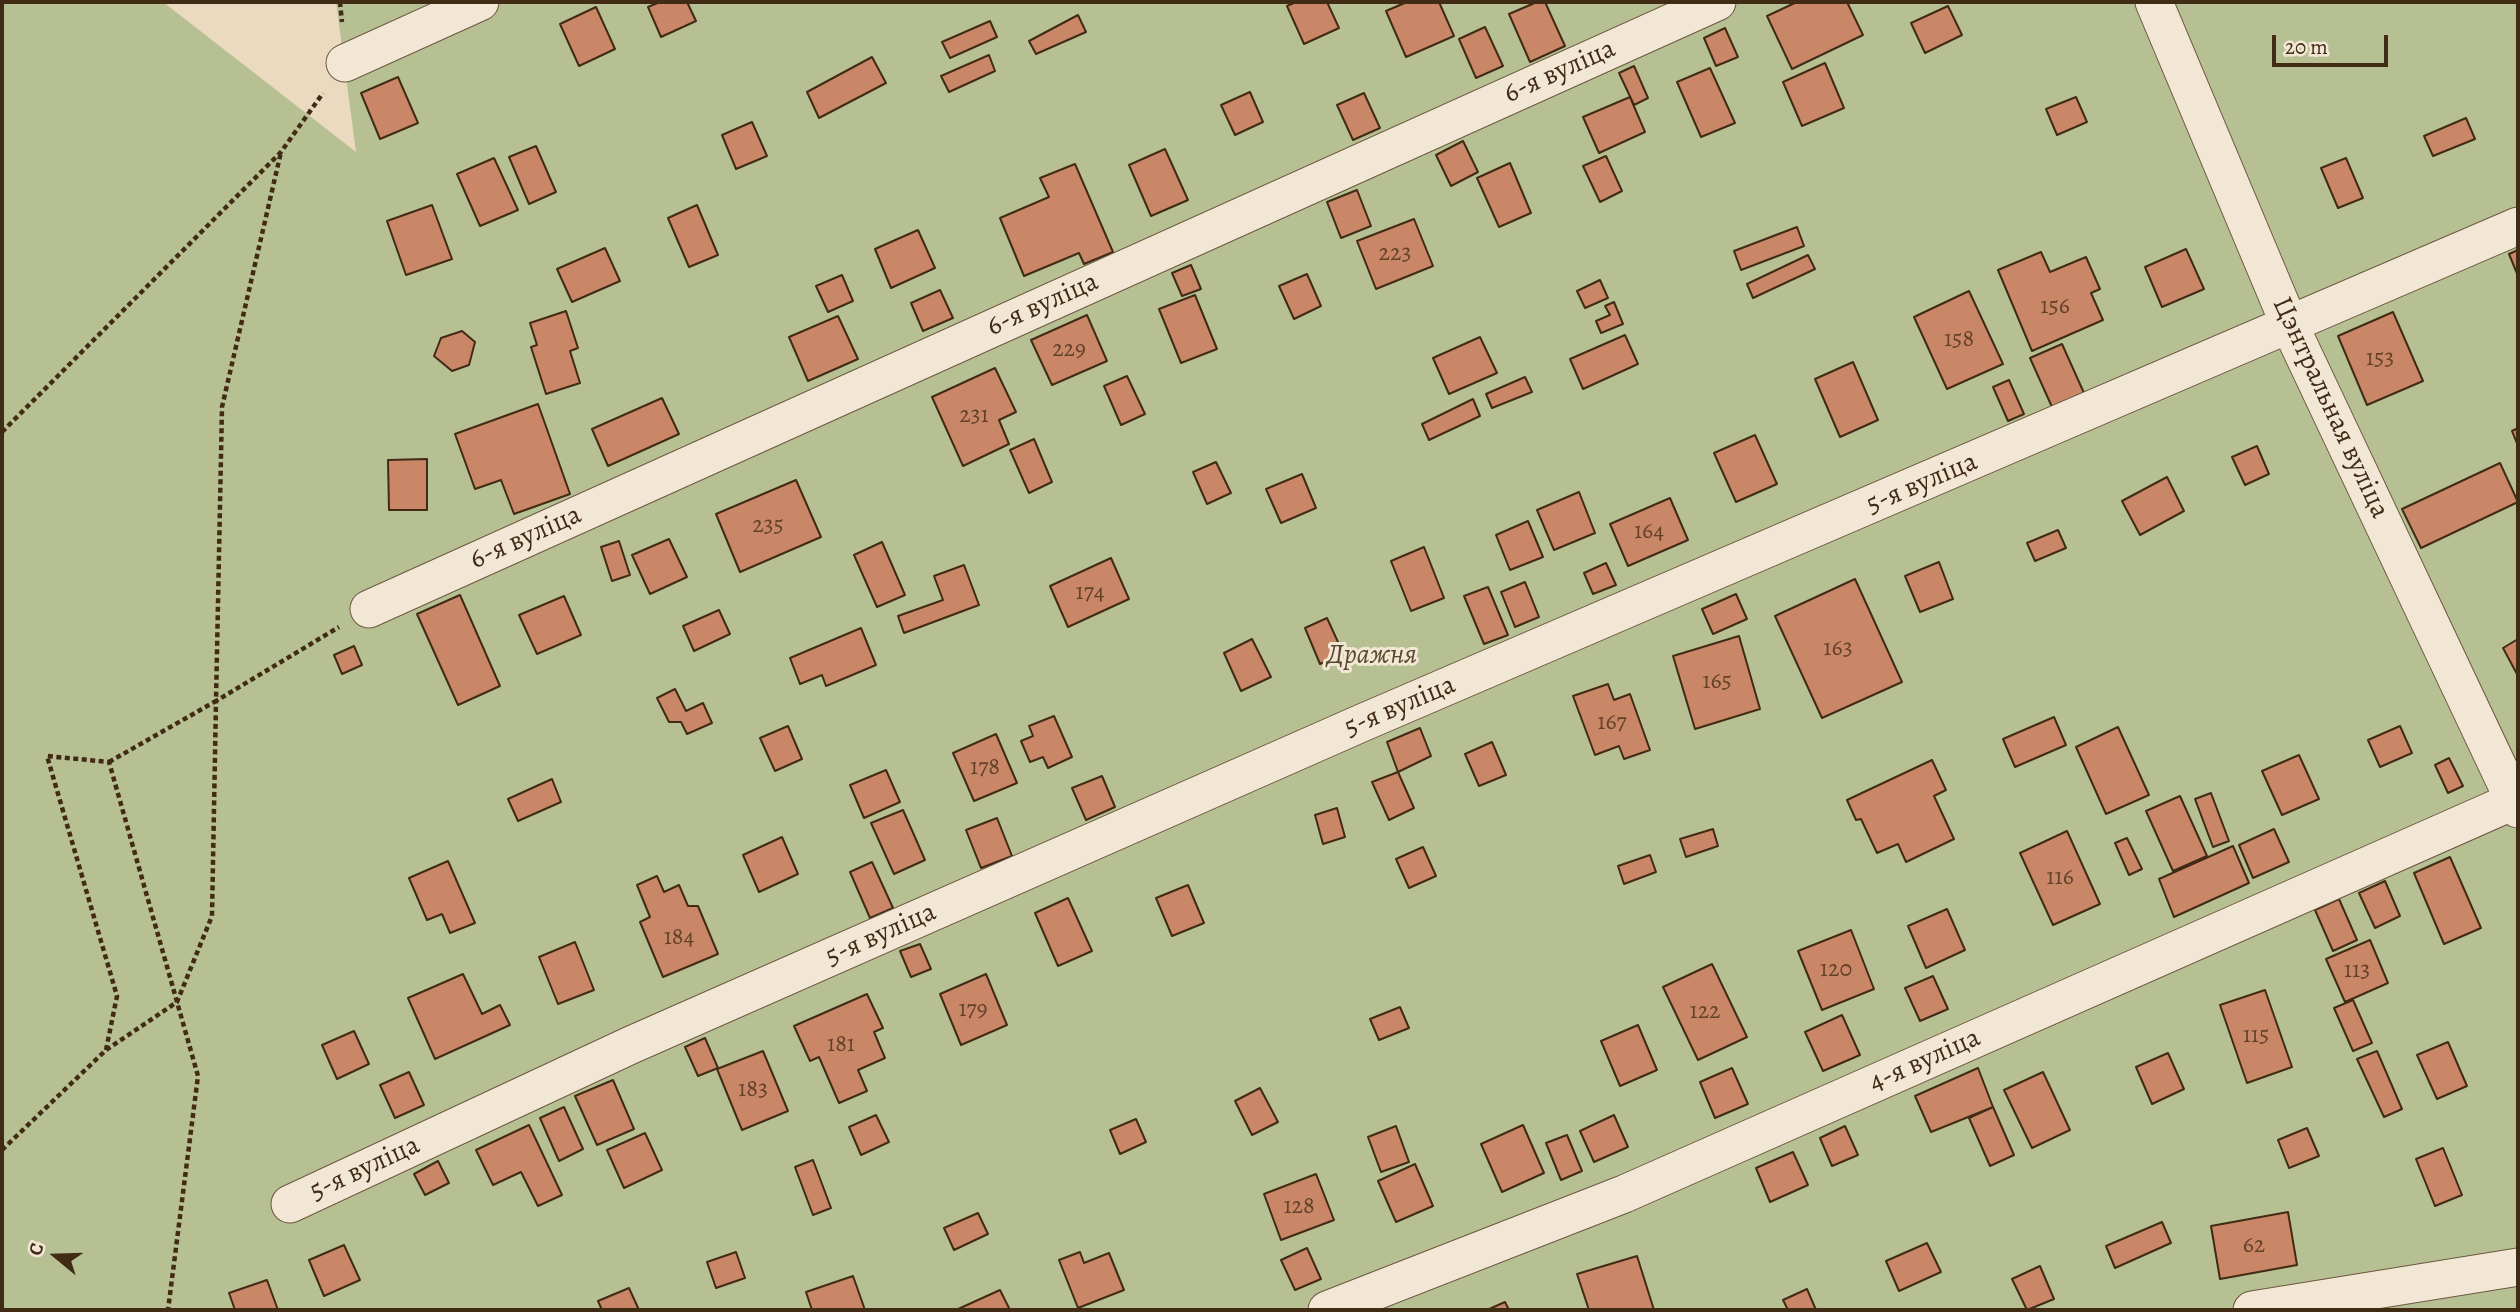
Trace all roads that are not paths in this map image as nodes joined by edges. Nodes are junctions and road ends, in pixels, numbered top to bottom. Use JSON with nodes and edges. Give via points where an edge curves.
{"nodes":[{"id":1,"x":480,"y":2,"type":"edge"},
{"id":2,"x":1717,"y":2,"type":"edge"},
{"id":3,"x":2154,"y":2,"type":"edge"},
{"id":4,"x":345,"y":63,"type":"road end"},
{"id":5,"x":2518,"y":226,"type":"edge"},
{"id":6,"x":2290,"y":326,"type":"junction"},
{"id":7,"x":369,"y":609,"type":"road end"},
{"id":8,"x":2517,"y":803,"type":"edge"},
{"id":9,"x":290,"y":1204,"type":"dead end"},
{"id":10,"x":2518,"y":1267,"type":"edge"},
{"id":11,"x":1327,"y":1310,"type":"edge"},
{"id":12,"x":2252,"y":1310,"type":"edge"}],
"edges":[{"from":1,"to":4,"type":"street"},
{"from":2,"to":7,"type":"street","name":"6-я вуліца"},
{"from":3,"to":6,"type":"street","name":"Цэнтральная вуліца"},
{"from":5,"to":6,"type":"street","name":"5-я вуліца"},
{"from":6,"to":8,"type":"street","name":"Цэнтральная вуліца"},
{"from":6,"to":9,"type":"street","name":"5-я вуліца","via":[[1326,739],[631,1045]]},
{"from":8,"to":11,"type":"street","name":"4-я вуліца","via":[[1623,1194]]},
{"from":10,"to":12,"type":"street"}]}
